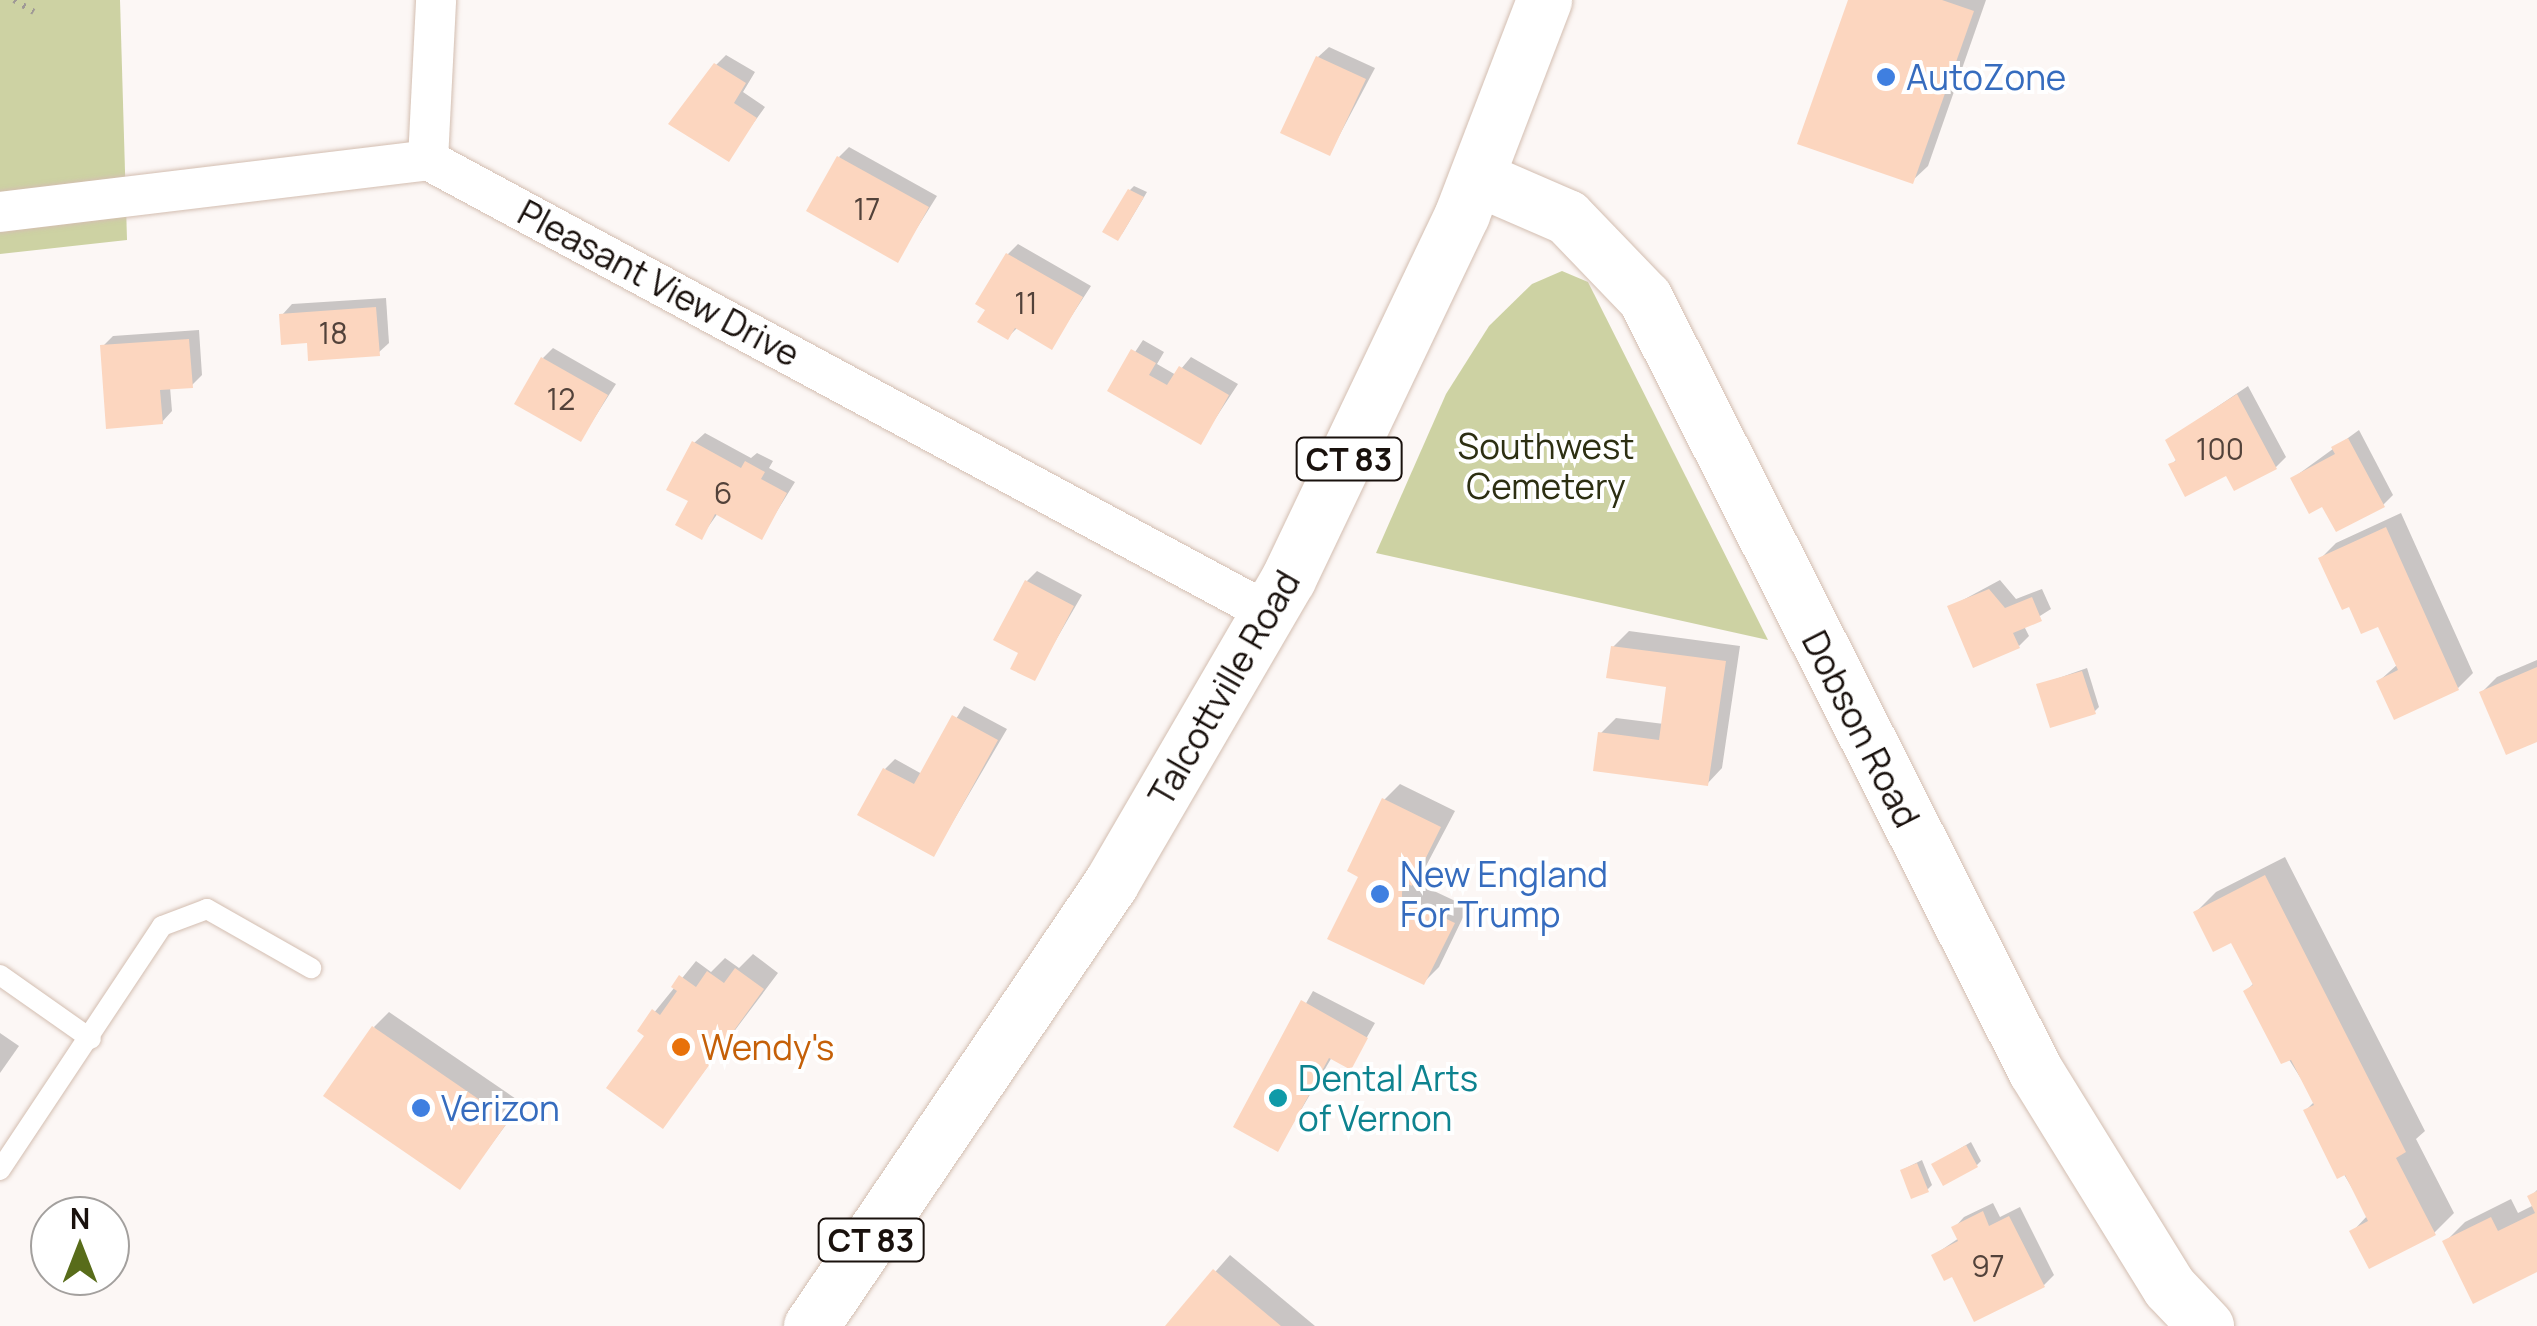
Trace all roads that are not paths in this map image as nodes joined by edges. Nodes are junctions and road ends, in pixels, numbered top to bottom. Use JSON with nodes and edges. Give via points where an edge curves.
{"nodes":[{"id":1,"x":436,"y":0,"type":"edge"},
{"id":2,"x":1544,"y":0,"type":"edge"},
{"id":3,"x":428,"y":160,"type":"junction"},
{"id":4,"x":1478,"y":178,"type":"junction"},
{"id":5,"x":0,"y":212,"type":"edge"},
{"id":6,"x":1269,"y":613,"type":"junction"},
{"id":7,"x":311,"y":968,"type":"dead end"},
{"id":8,"x":0,"y":975,"type":"edge"},
{"id":9,"x":91,"y":1039,"type":"junction"},
{"id":10,"x":0,"y":1170,"type":"edge"},
{"id":11,"x":811,"y":1326,"type":"edge"},
{"id":12,"x":2206,"y":1326,"type":"edge"}],
"edges":[{"from":1,"to":3,"type":"street"},
{"from":2,"to":4,"type":"main road","name":"Talcottville Road","number":"CT 83"},
{"from":3,"to":5,"type":"street"},
{"from":3,"to":6,"type":"street","name":"Pleasant View Drive"},
{"from":4,"to":6,"type":"main road","name":"Talcottville Road","number":"CT 83","via":[[1359,439]]},
{"from":4,"to":12,"type":"main road","name":"Dobson Road","via":[[1567,217],[1645,298],[2035,1070],[2169,1288]]},
{"from":6,"to":11,"type":"main road","name":"Talcottville Road","number":"CT 83","via":[[1110,883]]},
{"from":7,"to":9,"type":"lane","via":[[207,910],[162,926]]},
{"from":8,"to":9,"type":"lane"},
{"from":9,"to":10,"type":"lane"}]}
